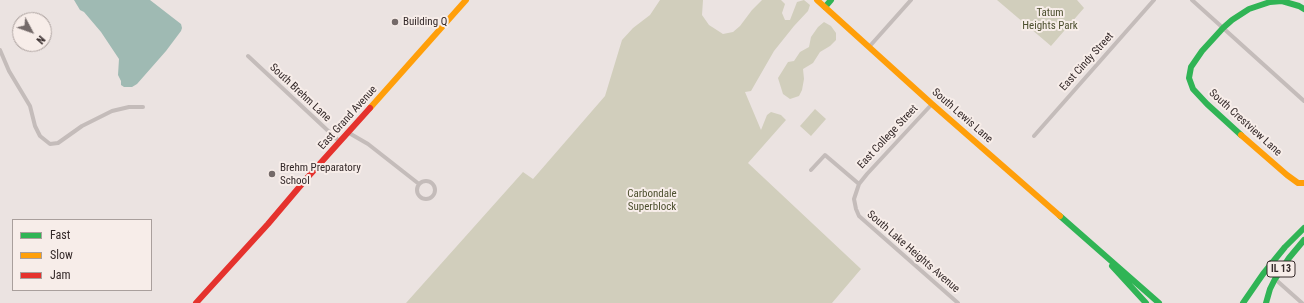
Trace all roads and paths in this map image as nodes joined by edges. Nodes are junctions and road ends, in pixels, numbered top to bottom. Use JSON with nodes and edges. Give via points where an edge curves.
{"nodes":[{"id":1,"x":466,"y":0,"type":"edge"},
{"id":2,"x":817,"y":0,"type":"edge"},
{"id":3,"x":830,"y":0,"type":"edge"},
{"id":4,"x":911,"y":0,"type":"edge"},
{"id":5,"x":1154,"y":0,"type":"edge"},
{"id":6,"x":1192,"y":0,"type":"edge"},
{"id":7,"x":1270,"y":1,"type":"edge"},
{"id":8,"x":825,"y":7,"type":"junction"},
{"id":9,"x":1304,"y":9,"type":"edge"},
{"id":10,"x":1222,"y":28,"type":"junction"},
{"id":11,"x":869,"y":47,"type":"junction"},
{"id":12,"x":0,"y":50,"type":"edge"},
{"id":13,"x":248,"y":56,"type":"dead end"},
{"id":14,"x":1304,"y":101,"type":"edge"},
{"id":15,"x":932,"y":104,"type":"junction"},
{"id":16,"x":143,"y":107,"type":"dead end"},
{"id":17,"x":349,"y":133,"type":"junction"},
{"id":18,"x":1034,"y":136,"type":"dead end"},
{"id":19,"x":340,"y":142,"type":"junction"},
{"id":20,"x":812,"y":170,"type":"dead end"},
{"id":21,"x":1304,"y":183,"type":"edge"},
{"id":22,"x":419,"y":184,"type":"junction"},
{"id":23,"x":859,"y":184,"type":"junction"},
{"id":24,"x":1304,"y":228,"type":"edge"},
{"id":25,"x":1304,"y":240,"type":"edge"},
{"id":26,"x":1094,"y":246,"type":"junction"},
{"id":27,"x":1275,"y":279,"type":"junction"},
{"id":28,"x":196,"y":303,"type":"edge"},
{"id":29,"x":958,"y":303,"type":"edge"},
{"id":30,"x":1146,"y":303,"type":"edge"},
{"id":31,"x":1159,"y":303,"type":"edge"},
{"id":32,"x":1243,"y":303,"type":"edge"},
{"id":33,"x":1266,"y":303,"type":"edge"},
{"id":34,"x":1302,"y":303,"type":"edge"}],
"edges":[{"from":1,"to":17,"type":"main road","name":"East Grand Avenue"},
{"from":2,"to":8,"type":"main road","name":"South Lewis Lane"},
{"from":3,"to":8,"type":"main road"},
{"from":4,"to":11,"type":"street"},
{"from":5,"to":18,"type":"street","name":"East Cindy Street"},
{"from":6,"to":10,"type":"street"},
{"from":7,"to":9,"type":"main road","via":[[1286,2]]},
{"from":7,"to":10,"type":"main road","name":"South Crestview Lane","via":[[1249,9]]},
{"from":8,"to":11,"type":"main road","name":"South Lewis Lane"},
{"from":10,"to":14,"type":"street"},
{"from":10,"to":21,"type":"main road","name":"South Crestview Lane","via":[[1191,67],[1189,78],[1193,89],[1287,175],[1298,183]]},
{"from":11,"to":15,"type":"main road","name":"South Lewis Lane"},
{"from":12,"to":16,"type":"street","via":[[30,106],[40,136],[50,144],[58,143],[82,126],[112,111]]},
{"from":13,"to":19,"type":"street","name":"South Brehm Lane"},
{"from":15,"to":23,"type":"street","name":"East College Street"},
{"from":15,"to":26,"type":"main road","name":"South Lewis Lane"},
{"from":17,"to":19,"type":"main road","name":"East Grand Avenue"},
{"from":17,"to":22,"type":"street","via":[[368,144]]},
{"from":19,"to":28,"type":"main road","name":"East Grand Avenue"},
{"from":20,"to":23,"type":"street","via":[[825,155]]},
{"from":22,"to":22,"type":"street","via":[[417,193],[421,198],[427,199],[434,194],[435,188],[431,183],[423,181]]},
{"from":23,"to":29,"type":"street","name":"South Lake Heights Avenue","via":[[854,199],[859,216]]},
{"from":24,"to":32,"type":"main road","via":[[1263,274]]},
{"from":25,"to":27,"type":"main road","number":"IL 13"},
{"from":26,"to":30,"type":"main road","name":"South Lewis Lane"},
{"from":26,"to":31,"type":"main road","name":"South Lewis Lane"},
{"from":27,"to":33,"type":"main road","number":"IL 13"},
{"from":27,"to":34,"type":"street"}]}
